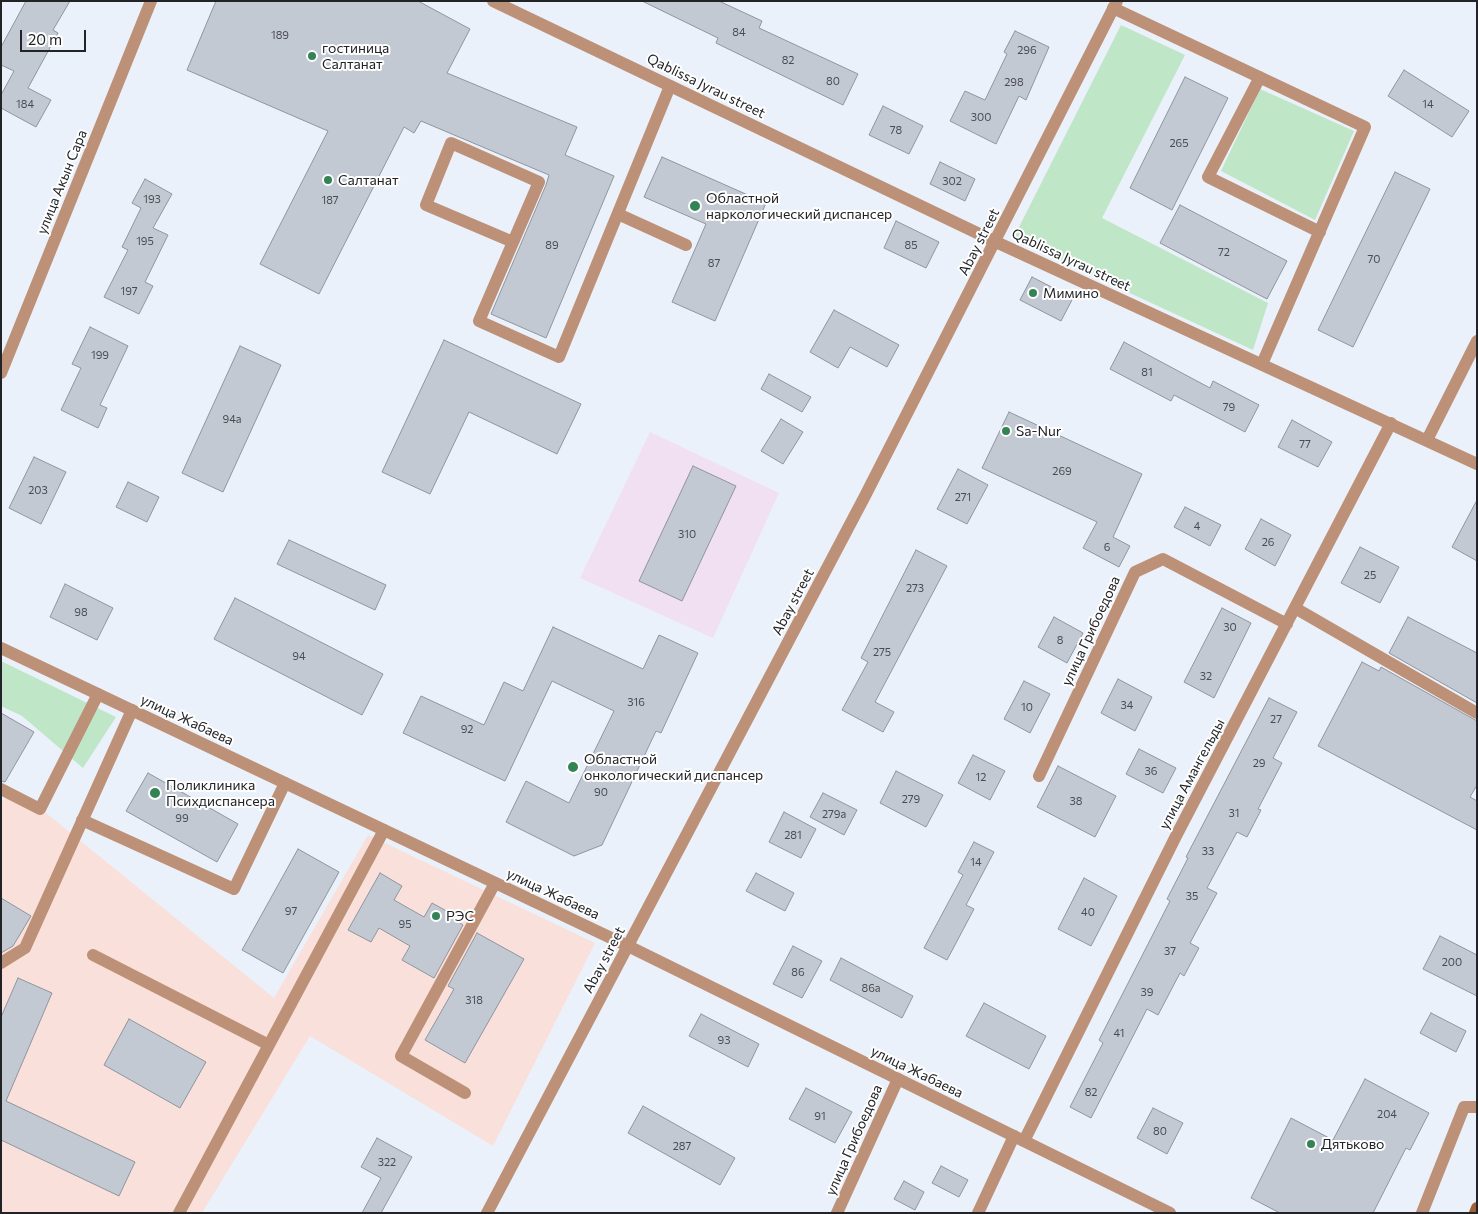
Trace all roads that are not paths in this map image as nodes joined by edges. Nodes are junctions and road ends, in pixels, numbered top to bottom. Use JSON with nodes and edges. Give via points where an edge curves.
{"nodes":[{"id":1,"x":151,"y":1,"type":"edge"},
{"id":2,"x":493,"y":1,"type":"edge"},
{"id":3,"x":1115,"y":5,"type":"edge"},
{"id":4,"x":1260,"y":77,"type":"junction"},
{"id":5,"x":670,"y":86,"type":"junction"},
{"id":6,"x":618,"y":214,"type":"junction"},
{"id":7,"x":1320,"y":232,"type":"junction"},
{"id":8,"x":513,"y":242,"type":"junction"},
{"id":9,"x":996,"y":242,"type":"junction"},
{"id":10,"x":686,"y":246,"type":"dead end"},
{"id":11,"x":7,"y":341,"type":"edge"},
{"id":12,"x":1477,"y":341,"type":"edge"},
{"id":13,"x":1262,"y":364,"type":"junction"},
{"id":14,"x":1,"y":373,"type":"edge"},
{"id":15,"x":1392,"y":423,"type":"junction"},
{"id":16,"x":1427,"y":440,"type":"junction"},
{"id":17,"x":1477,"y":464,"type":"edge"},
{"id":18,"x":1295,"y":608,"type":"junction"},
{"id":19,"x":1287,"y":624,"type":"junction"},
{"id":20,"x":1,"y":648,"type":"edge"},
{"id":21,"x":98,"y":694,"type":"junction"},
{"id":22,"x":132,"y":710,"type":"junction"},
{"id":23,"x":1477,"y":713,"type":"edge"},
{"id":24,"x":1039,"y":776,"type":"dead end"},
{"id":25,"x":285,"y":783,"type":"junction"},
{"id":26,"x":1,"y":789,"type":"edge"},
{"id":27,"x":82,"y":820,"type":"junction"},
{"id":28,"x":384,"y":830,"type":"junction"},
{"id":29,"x":495,"y":883,"type":"junction"},
{"id":30,"x":628,"y":946,"type":"junction"},
{"id":31,"x":93,"y":955,"type":"dead end"},
{"id":32,"x":1,"y":963,"type":"edge"},
{"id":33,"x":269,"y":1045,"type":"junction"},
{"id":34,"x":898,"y":1079,"type":"junction"},
{"id":35,"x":465,"y":1093,"type":"dead end"},
{"id":36,"x":1477,"y":1107,"type":"edge"},
{"id":37,"x":1019,"y":1138,"type":"junction"},
{"id":38,"x":1477,"y":1208,"type":"edge"},
{"id":39,"x":179,"y":1213,"type":"edge"},
{"id":40,"x":487,"y":1213,"type":"edge"},
{"id":41,"x":838,"y":1213,"type":"edge"},
{"id":42,"x":978,"y":1213,"type":"edge"},
{"id":43,"x":1170,"y":1213,"type":"edge"},
{"id":44,"x":1422,"y":1213,"type":"edge"},
{"id":45,"x":1475,"y":1213,"type":"edge"}],
"edges":[{"from":1,"to":11,"type":"street","name":"улица Акын Сара"},
{"from":2,"to":5,"type":"street","name":"Qablissa Jyrau street"},
{"from":3,"to":4,"type":"street"},
{"from":3,"to":9,"type":"street","name":"Abay street"},
{"from":4,"to":7,"type":"street","via":[[1365,127]]},
{"from":4,"to":7,"type":"street","via":[[1208,177]]},
{"from":5,"to":6,"type":"street"},
{"from":5,"to":9,"type":"street","name":"Qablissa Jyrau street"},
{"from":6,"to":8,"type":"street","via":[[559,357],[479,321]]},
{"from":6,"to":10,"type":"street"},
{"from":7,"to":13,"type":"street"},
{"from":8,"to":8,"type":"street","via":[[539,182],[451,143],[426,204]]},
{"from":9,"to":13,"type":"street","name":"Qablissa Jyrau street"},
{"from":9,"to":30,"type":"street","name":"Abay street"},
{"from":11,"to":14,"type":"street","name":"улица Акын Сара"},
{"from":12,"to":16,"type":"street"},
{"from":13,"to":15,"type":"street","name":"Qablissa Jyrau street"},
{"from":15,"to":16,"type":"street","name":"Qablissa Jyrau street"},
{"from":15,"to":18,"type":"street","name":"улица Амангельды"},
{"from":16,"to":17,"type":"street","name":"Qablissa Jyrau street"},
{"from":18,"to":19,"type":"street","name":"улица Амангельды"},
{"from":18,"to":23,"type":"street"},
{"from":19,"to":24,"type":"street","name":"улица Грибоедова","via":[[1163,559],[1135,572]]},
{"from":19,"to":37,"type":"street","name":"улица Амангельды"},
{"from":20,"to":21,"type":"street","name":"улица Жабаева"},
{"from":21,"to":22,"type":"street","name":"улица Жабаева"},
{"from":21,"to":26,"type":"street","via":[[40,808]]},
{"from":22,"to":25,"type":"street","name":"улица Жабаева"},
{"from":22,"to":27,"type":"street"},
{"from":25,"to":27,"type":"street","via":[[234,889]]},
{"from":25,"to":28,"type":"street","name":"улица Жабаева"},
{"from":27,"to":32,"type":"street","via":[[25,948]]},
{"from":28,"to":29,"type":"street","name":"улица Жабаева"},
{"from":28,"to":33,"type":"street"},
{"from":29,"to":30,"type":"street","name":"улица Жабаева"},
{"from":29,"to":35,"type":"street","via":[[402,1056]]},
{"from":30,"to":34,"type":"street","name":"улица Жабаева"},
{"from":30,"to":40,"type":"street","name":"Abay street"},
{"from":31,"to":33,"type":"street"},
{"from":33,"to":39,"type":"street"},
{"from":34,"to":37,"type":"street","name":"улица Жабаева"},
{"from":34,"to":41,"type":"street","name":"улица Грибоедова"},
{"from":36,"to":44,"type":"street","via":[[1464,1107]]},
{"from":37,"to":42,"type":"street","name":"улица Амангельды"},
{"from":37,"to":43,"type":"street","name":"улица Жабаева"},
{"from":38,"to":45,"type":"main road"}]}
